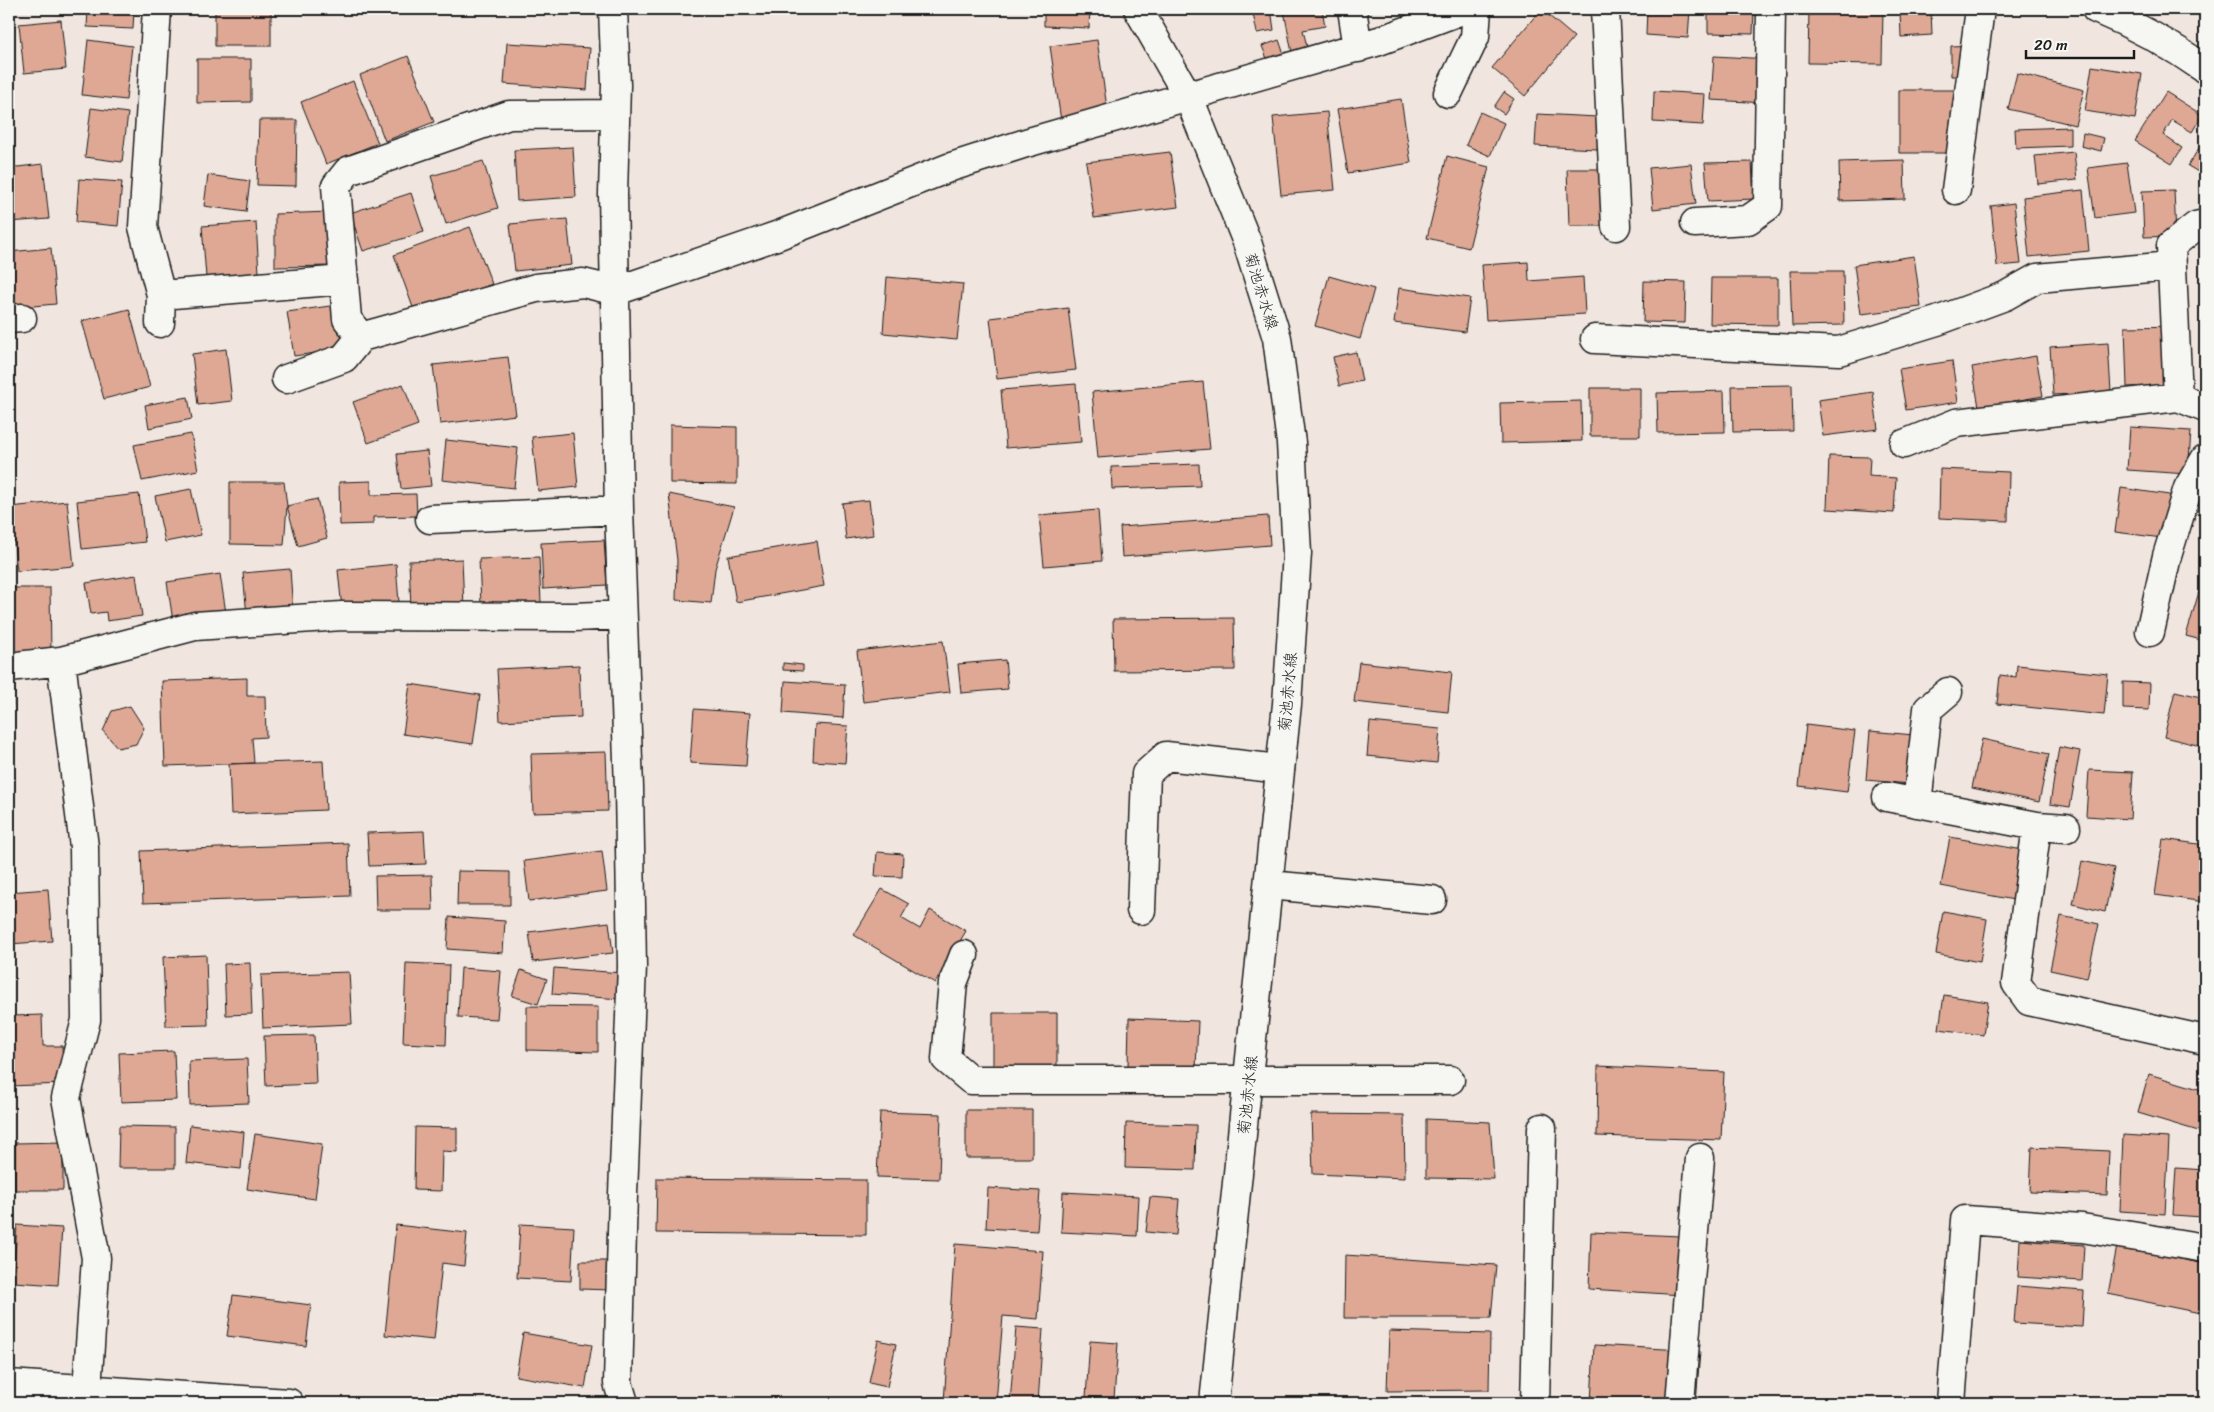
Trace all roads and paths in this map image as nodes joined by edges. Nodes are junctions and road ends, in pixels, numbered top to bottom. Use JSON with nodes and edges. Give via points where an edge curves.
{"nodes":[{"id":1,"x":157,"y":9,"type":"edge"},
{"id":2,"x":613,"y":9,"type":"edge"},
{"id":3,"x":1138,"y":9,"type":"edge"},
{"id":4,"x":1352,"y":9,"type":"edge"},
{"id":5,"x":1465,"y":9,"type":"edge"},
{"id":6,"x":1477,"y":9,"type":"edge"},
{"id":7,"x":1605,"y":9,"type":"edge"},
{"id":8,"x":1771,"y":9,"type":"edge"},
{"id":9,"x":1980,"y":9,"type":"edge"},
{"id":10,"x":2096,"y":9,"type":"edge"},
{"id":11,"x":1358,"y":48,"type":"junction"},
{"id":12,"x":2205,"y":69,"type":"edge"},
{"id":13,"x":1448,"y":93,"type":"dead end"},
{"id":14,"x":1189,"y":98,"type":"junction"},
{"id":15,"x":615,"y":114,"type":"junction"},
{"id":16,"x":1956,"y":190,"type":"dead end"},
{"id":17,"x":1695,"y":223,"type":"dead end"},
{"id":18,"x":2205,"y":224,"type":"edge"},
{"id":19,"x":1616,"y":226,"type":"dead end"},
{"id":20,"x":2171,"y":266,"type":"junction"},
{"id":21,"x":344,"y":280,"type":"junction"},
{"id":22,"x":616,"y":291,"type":"junction"},
{"id":23,"x":161,"y":295,"type":"junction"},
{"id":24,"x":160,"y":323,"type":"dead end"},
{"id":25,"x":361,"y":337,"type":"junction"},
{"id":26,"x":1595,"y":339,"type":"dead end"},
{"id":27,"x":286,"y":380,"type":"dead end"},
{"id":28,"x":2178,"y":397,"type":"junction"},
{"id":29,"x":2205,"y":408,"type":"edge"},
{"id":30,"x":1904,"y":444,"type":"dead end"},
{"id":31,"x":2205,"y":459,"type":"edge"},
{"id":32,"x":619,"y":510,"type":"junction"},
{"id":33,"x":430,"y":519,"type":"dead end"},
{"id":34,"x":621,"y":615,"type":"junction"},
{"id":35,"x":2150,"y":632,"type":"dead end"},
{"id":36,"x":61,"y":661,"type":"junction"},
{"id":37,"x":9,"y":668,"type":"edge"},
{"id":38,"x":1948,"y":692,"type":"dead end"},
{"id":39,"x":1280,"y":768,"type":"junction"},
{"id":40,"x":1886,"y":797,"type":"dead end"},
{"id":41,"x":1917,"y":803,"type":"junction"},
{"id":42,"x":2037,"y":826,"type":"junction"},
{"id":43,"x":2066,"y":828,"type":"dead end"},
{"id":44,"x":1269,"y":885,"type":"junction"},
{"id":45,"x":1432,"y":900,"type":"dead end"},
{"id":46,"x":1141,"y":910,"type":"dead end"},
{"id":47,"x":964,"y":955,"type":"dead end"},
{"id":48,"x":2205,"y":1040,"type":"edge"},
{"id":49,"x":1249,"y":1078,"type":"junction"},
{"id":50,"x":1450,"y":1080,"type":"dead end"},
{"id":51,"x":1542,"y":1128,"type":"dead end"},
{"id":52,"x":1700,"y":1158,"type":"dead end"},
{"id":53,"x":2205,"y":1248,"type":"edge"},
{"id":54,"x":9,"y":1384,"type":"edge"},
{"id":55,"x":87,"y":1388,"type":"junction"},
{"id":56,"x":289,"y":1403,"type":"edge"},
{"id":57,"x":624,"y":1403,"type":"edge"},
{"id":58,"x":1214,"y":1403,"type":"edge"},
{"id":59,"x":1535,"y":1403,"type":"edge"},
{"id":60,"x":1680,"y":1403,"type":"edge"},
{"id":61,"x":1951,"y":1403,"type":"edge"}],
"edges":[{"from":1,"to":23,"type":"street","via":[[143,227]]},
{"from":2,"to":15,"type":"street"},
{"from":3,"to":14,"type":"street","name":"菊池赤水線"},
{"from":4,"to":11,"type":"street"},
{"from":5,"to":11,"type":"street"},
{"from":6,"to":13,"type":"street","via":[[1475,37]]},
{"from":7,"to":19,"type":"street"},
{"from":8,"to":17,"type":"street","via":[[1768,206],[1748,220]]},
{"from":9,"to":16,"type":"street"},
{"from":10,"to":12,"type":"street","via":[[2174,47]]},
{"from":11,"to":14,"type":"street"},
{"from":14,"to":22,"type":"street","via":[[951,167],[770,238]]},
{"from":14,"to":39,"type":"street","name":"菊池赤水線","via":[[1247,242],[1277,338],[1291,443],[1297,553]]},
{"from":15,"to":21,"type":"street","via":[[509,115],[348,171],[336,186]]},
{"from":15,"to":22,"type":"street"},
{"from":18,"to":20,"type":"street","via":[[2196,226],[2171,246]]},
{"from":20,"to":26,"type":"street","via":[[2037,278],[2006,296],[1839,351]]},
{"from":20,"to":28,"type":"street"},
{"from":21,"to":23,"type":"street"},
{"from":21,"to":25,"type":"street","via":[[347,320]]},
{"from":22,"to":25,"type":"street","via":[[583,283],[536,288]]},
{"from":22,"to":32,"type":"street"},
{"from":23,"to":24,"type":"street"},
{"from":25,"to":27,"type":"street","via":[[344,358]]},
{"from":28,"to":29,"type":"street"},
{"from":28,"to":30,"type":"street","via":[[1956,423]]},
{"from":31,"to":35,"type":"street","via":[[2188,488],[2167,556]]},
{"from":32,"to":33,"type":"street"},
{"from":32,"to":34,"type":"street"},
{"from":34,"to":36,"type":"street","via":[[342,616],[195,626]]},
{"from":34,"to":57,"type":"street","via":[[629,788],[632,966],[618,1373]]},
{"from":36,"to":37,"type":"street"},
{"from":36,"to":55,"type":"street","via":[[84,847],[86,1020],[66,1098],[96,1258]]},
{"from":38,"to":41,"type":"street","via":[[1928,709]]},
{"from":39,"to":44,"type":"street","name":"菊池赤水線"},
{"from":39,"to":46,"type":"street","via":[[1166,756],[1146,774]]},
{"from":40,"to":41,"type":"street"},
{"from":41,"to":42,"type":"street"},
{"from":42,"to":43,"type":"street"},
{"from":42,"to":48,"type":"street","via":[[2016,983],[2029,1001]]},
{"from":44,"to":45,"type":"street"},
{"from":44,"to":49,"type":"street","name":"菊池赤水線"},
{"from":47,"to":49,"type":"street","via":[[953,983],[946,1059],[971,1080]]},
{"from":49,"to":50,"type":"street"},
{"from":49,"to":58,"type":"street","name":"菊池赤水線"},
{"from":51,"to":59,"type":"street"},
{"from":52,"to":60,"type":"street"},
{"from":53,"to":61,"type":"street","via":[[2082,1228],[1964,1220]]},
{"from":54,"to":55,"type":"street"},
{"from":55,"to":56,"type":"street"}]}
